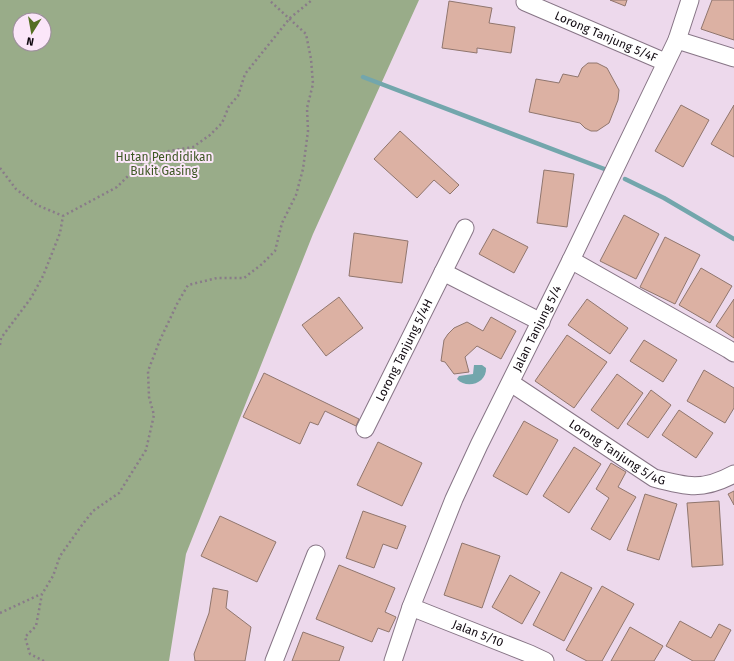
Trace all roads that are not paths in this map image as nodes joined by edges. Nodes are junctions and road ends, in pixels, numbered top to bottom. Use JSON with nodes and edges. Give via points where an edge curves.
{"nodes":[{"id":1,"x":690,"y":0,"type":"edge"},
{"id":2,"x":524,"y":2,"type":"dead end"},
{"id":3,"x":676,"y":40,"type":"junction"},
{"id":4,"x":734,"y":58,"type":"edge"},
{"id":5,"x":665,"y":62,"type":"junction"},
{"id":6,"x":465,"y":228,"type":"dead end"},
{"id":7,"x":571,"y":260,"type":"junction"},
{"id":8,"x":443,"y":272,"type":"junction"},
{"id":9,"x":541,"y":322,"type":"junction"},
{"id":10,"x":734,"y":353,"type":"edge"},
{"id":11,"x":511,"y":383,"type":"junction"},
{"id":12,"x":365,"y":429,"type":"dead end"},
{"id":13,"x":734,"y":474,"type":"edge"},
{"id":14,"x":316,"y":554,"type":"dead end"},
{"id":15,"x":411,"y":607,"type":"junction"},
{"id":16,"x":274,"y":661,"type":"edge"},
{"id":17,"x":393,"y":661,"type":"edge"},
{"id":18,"x":545,"y":661,"type":"edge"}],
"edges":[{"from":1,"to":3,"type":"street","name":"Jalan Tanjung 5/4"},
{"from":2,"to":5,"type":"street","name":"Lorong Tanjung 5/4F"},
{"from":3,"to":4,"type":"street"},
{"from":3,"to":5,"type":"street","name":"Jalan Tanjung 5/4"},
{"from":5,"to":7,"type":"street","name":"Jalan Tanjung 5/4"},
{"from":6,"to":8,"type":"street","name":"Lorong Tanjung 5/4H"},
{"from":7,"to":9,"type":"street","name":"Jalan Tanjung 5/4"},
{"from":7,"to":10,"type":"street"},
{"from":8,"to":9,"type":"street"},
{"from":8,"to":12,"type":"street","name":"Lorong Tanjung 5/4H"},
{"from":9,"to":11,"type":"street","name":"Jalan Tanjung 5/4"},
{"from":11,"to":13,"type":"street","name":"Lorong Tanjung 5/4G","via":[[654,478],[678,485],[703,486]]},
{"from":11,"to":15,"type":"street","name":"Jalan Tanjung 5/4","via":[[454,499]]},
{"from":14,"to":16,"type":"street"},
{"from":15,"to":17,"type":"street","name":"Jalan Tanjung 5/4"},
{"from":15,"to":18,"type":"street","name":"Jalan 5/10"}]}
